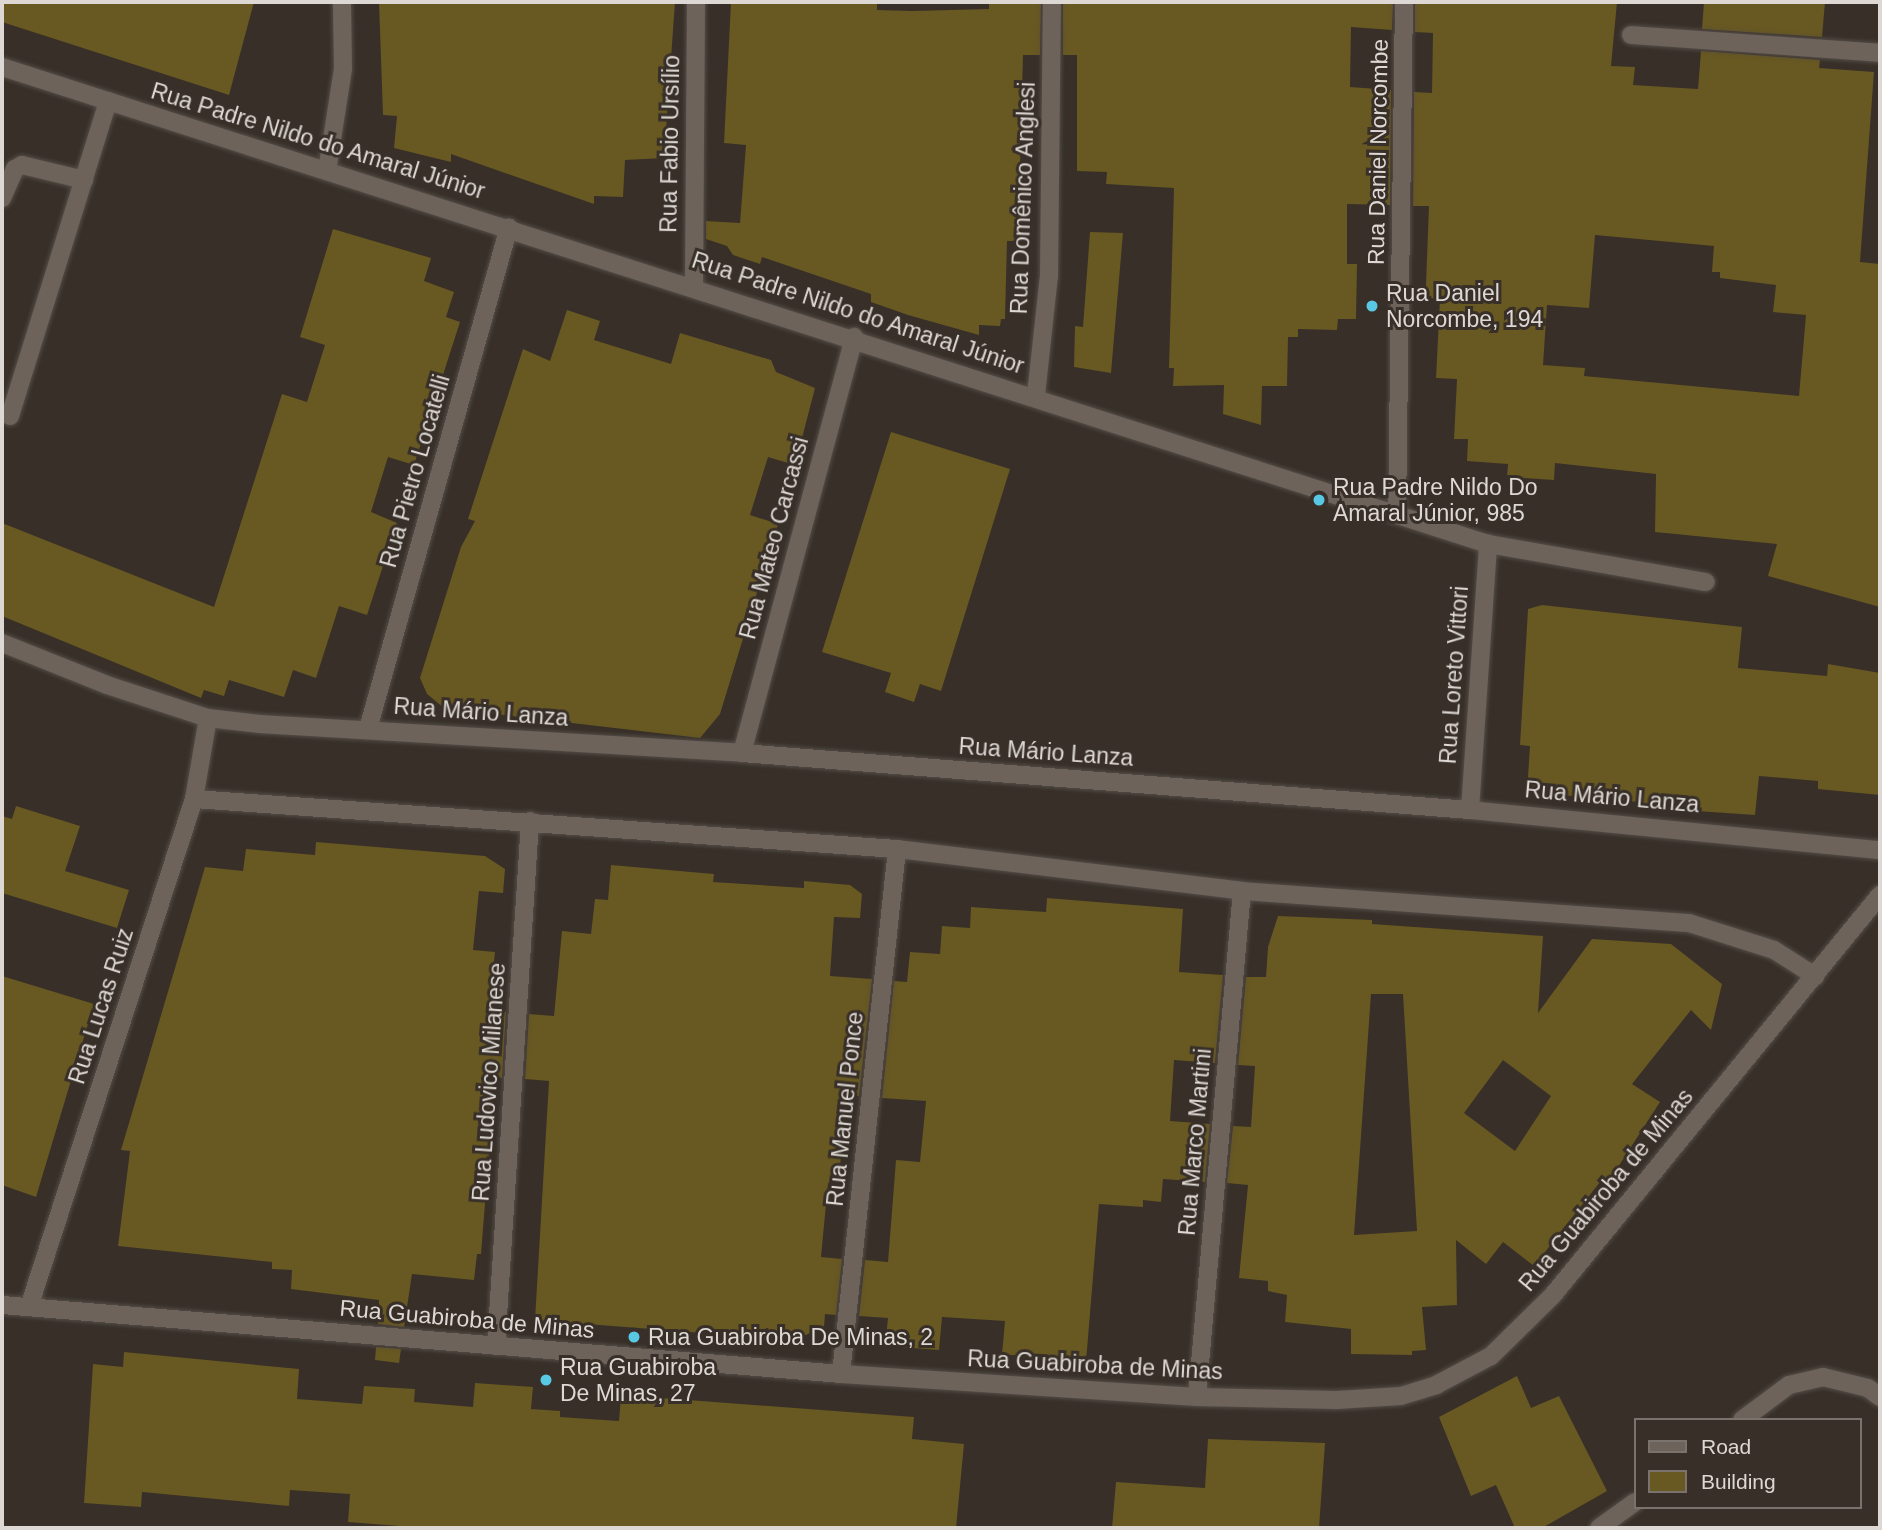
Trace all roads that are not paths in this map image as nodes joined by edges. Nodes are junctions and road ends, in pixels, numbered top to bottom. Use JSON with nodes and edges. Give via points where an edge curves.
{"nodes":[{"id":1,"x":342,"y":2,"type":"edge"},
{"id":2,"x":696,"y":2,"type":"edge"},
{"id":3,"x":1052,"y":2,"type":"edge"},
{"id":4,"x":1404,"y":2,"type":"edge"},
{"id":5,"x":1631,"y":35,"type":"dead end"},
{"id":6,"x":1880,"y":53,"type":"edge"},
{"id":7,"x":2,"y":67,"type":"edge"},
{"id":8,"x":108,"y":101,"type":"junction"},
{"id":9,"x":327,"y":171,"type":"junction"},
{"id":10,"x":84,"y":180,"type":"junction"},
{"id":11,"x":2,"y":198,"type":"edge"},
{"id":12,"x":509,"y":227,"type":"junction"},
{"id":13,"x":694,"y":287,"type":"junction"},
{"id":14,"x":854,"y":337,"type":"junction"},
{"id":15,"x":1036,"y":395,"type":"junction"},
{"id":16,"x":10,"y":416,"type":"dead end"},
{"id":17,"x":1397,"y":513,"type":"junction"},
{"id":18,"x":1488,"y":544,"type":"junction"},
{"id":19,"x":1706,"y":582,"type":"dead end"},
{"id":20,"x":2,"y":643,"type":"edge"},
{"id":21,"x":208,"y":718,"type":"junction"},
{"id":22,"x":368,"y":729,"type":"junction"},
{"id":23,"x":742,"y":753,"type":"junction"},
{"id":24,"x":194,"y":799,"type":"junction"},
{"id":25,"x":1470,"y":810,"type":"junction"},
{"id":26,"x":530,"y":821,"type":"junction"},
{"id":27,"x":897,"y":849,"type":"junction"},
{"id":28,"x":1880,"y":850,"type":"edge"},
{"id":29,"x":1242,"y":891,"type":"junction"},
{"id":30,"x":1880,"y":895,"type":"edge"},
{"id":31,"x":1815,"y":976,"type":"junction"},
{"id":32,"x":2,"y":1305,"type":"edge"},
{"id":33,"x":29,"y":1307,"type":"junction"},
{"id":34,"x":496,"y":1346,"type":"junction"},
{"id":35,"x":841,"y":1374,"type":"junction"},
{"id":36,"x":1197,"y":1396,"type":"junction"},
{"id":37,"x":1880,"y":1397,"type":"edge"},
{"id":38,"x":1745,"y":1418,"type":"edge"},
{"id":39,"x":1633,"y":1503,"type":"edge"},
{"id":40,"x":1599,"y":1528,"type":"edge"}],
"edges":[{"from":1,"to":9,"type":"street","via":[[343,69]]},
{"from":2,"to":13,"type":"street","name":"Rua Fabio Ursílio"},
{"from":3,"to":15,"type":"street","name":"Rua Domênico Anglesi","via":[[1049,276]]},
{"from":4,"to":17,"type":"street","name":"Rua Daniel Norcombe"},
{"from":5,"to":6,"type":"street"},
{"from":7,"to":8,"type":"street","name":"Rua Padre Nildo do Amaral Júnior"},
{"from":8,"to":9,"type":"street","name":"Rua Padre Nildo do Amaral Júnior"},
{"from":8,"to":10,"type":"street"},
{"from":9,"to":12,"type":"street","name":"Rua Padre Nildo do Amaral Júnior"},
{"from":10,"to":11,"type":"street","via":[[22,165],[15,169]]},
{"from":10,"to":16,"type":"street"},
{"from":12,"to":13,"type":"street","name":"Rua Padre Nildo do Amaral Júnior"},
{"from":12,"to":22,"type":"street","name":"Rua Pietro Locatelli"},
{"from":13,"to":14,"type":"street","name":"Rua Padre Nildo do Amaral Júnior"},
{"from":14,"to":15,"type":"street","name":"Rua Padre Nildo do Amaral Júnior"},
{"from":14,"to":23,"type":"street","name":"Rua Mateo Carcassi"},
{"from":15,"to":17,"type":"street","name":"Rua Padre Nildo do Amaral Júnior"},
{"from":17,"to":18,"type":"street","name":"Rua Padre Nildo do Amaral Júnior"},
{"from":18,"to":19,"type":"street","name":"Rua Padre Nildo do Amaral Júnior"},
{"from":18,"to":25,"type":"street","name":"Rua Loreto Vittori"},
{"from":20,"to":21,"type":"street","name":"Rua Mário Lanza","via":[[107,685]]},
{"from":21,"to":22,"type":"street","name":"Rua Mário Lanza"},
{"from":21,"to":24,"type":"street","name":"Rua Lucas Ruiz"},
{"from":22,"to":23,"type":"street","name":"Rua Mário Lanza"},
{"from":23,"to":25,"type":"street","name":"Rua Mário Lanza"},
{"from":24,"to":26,"type":"street"},
{"from":24,"to":33,"type":"street","name":"Rua Lucas Ruiz"},
{"from":25,"to":28,"type":"street","name":"Rua Mário Lanza"},
{"from":26,"to":27,"type":"street"},
{"from":26,"to":34,"type":"street","name":"Rua Ludovico Milanese"},
{"from":27,"to":29,"type":"street"},
{"from":27,"to":35,"type":"street","name":"Rua Manuel Ponce"},
{"from":29,"to":31,"type":"street","via":[[1689,923],[1763,945]]},
{"from":29,"to":36,"type":"street","name":"Rua Marco Martini"},
{"from":30,"to":31,"type":"street","name":"Rua Guabiroba de Minas"},
{"from":31,"to":36,"type":"street","name":"Rua Guabiroba de Minas","via":[[1553,1295],[1491,1356],[1436,1385],[1401,1396],[1336,1400]]},
{"from":32,"to":33,"type":"street","name":"Rua Guabiroba de Minas"},
{"from":33,"to":34,"type":"street","name":"Rua Guabiroba de Minas"},
{"from":34,"to":35,"type":"street","name":"Rua Guabiroba de Minas"},
{"from":35,"to":36,"type":"street","name":"Rua Guabiroba de Minas"},
{"from":37,"to":38,"type":"street","via":[[1868,1388],[1824,1377],[1789,1385]]},
{"from":39,"to":40,"type":"street"}]}
